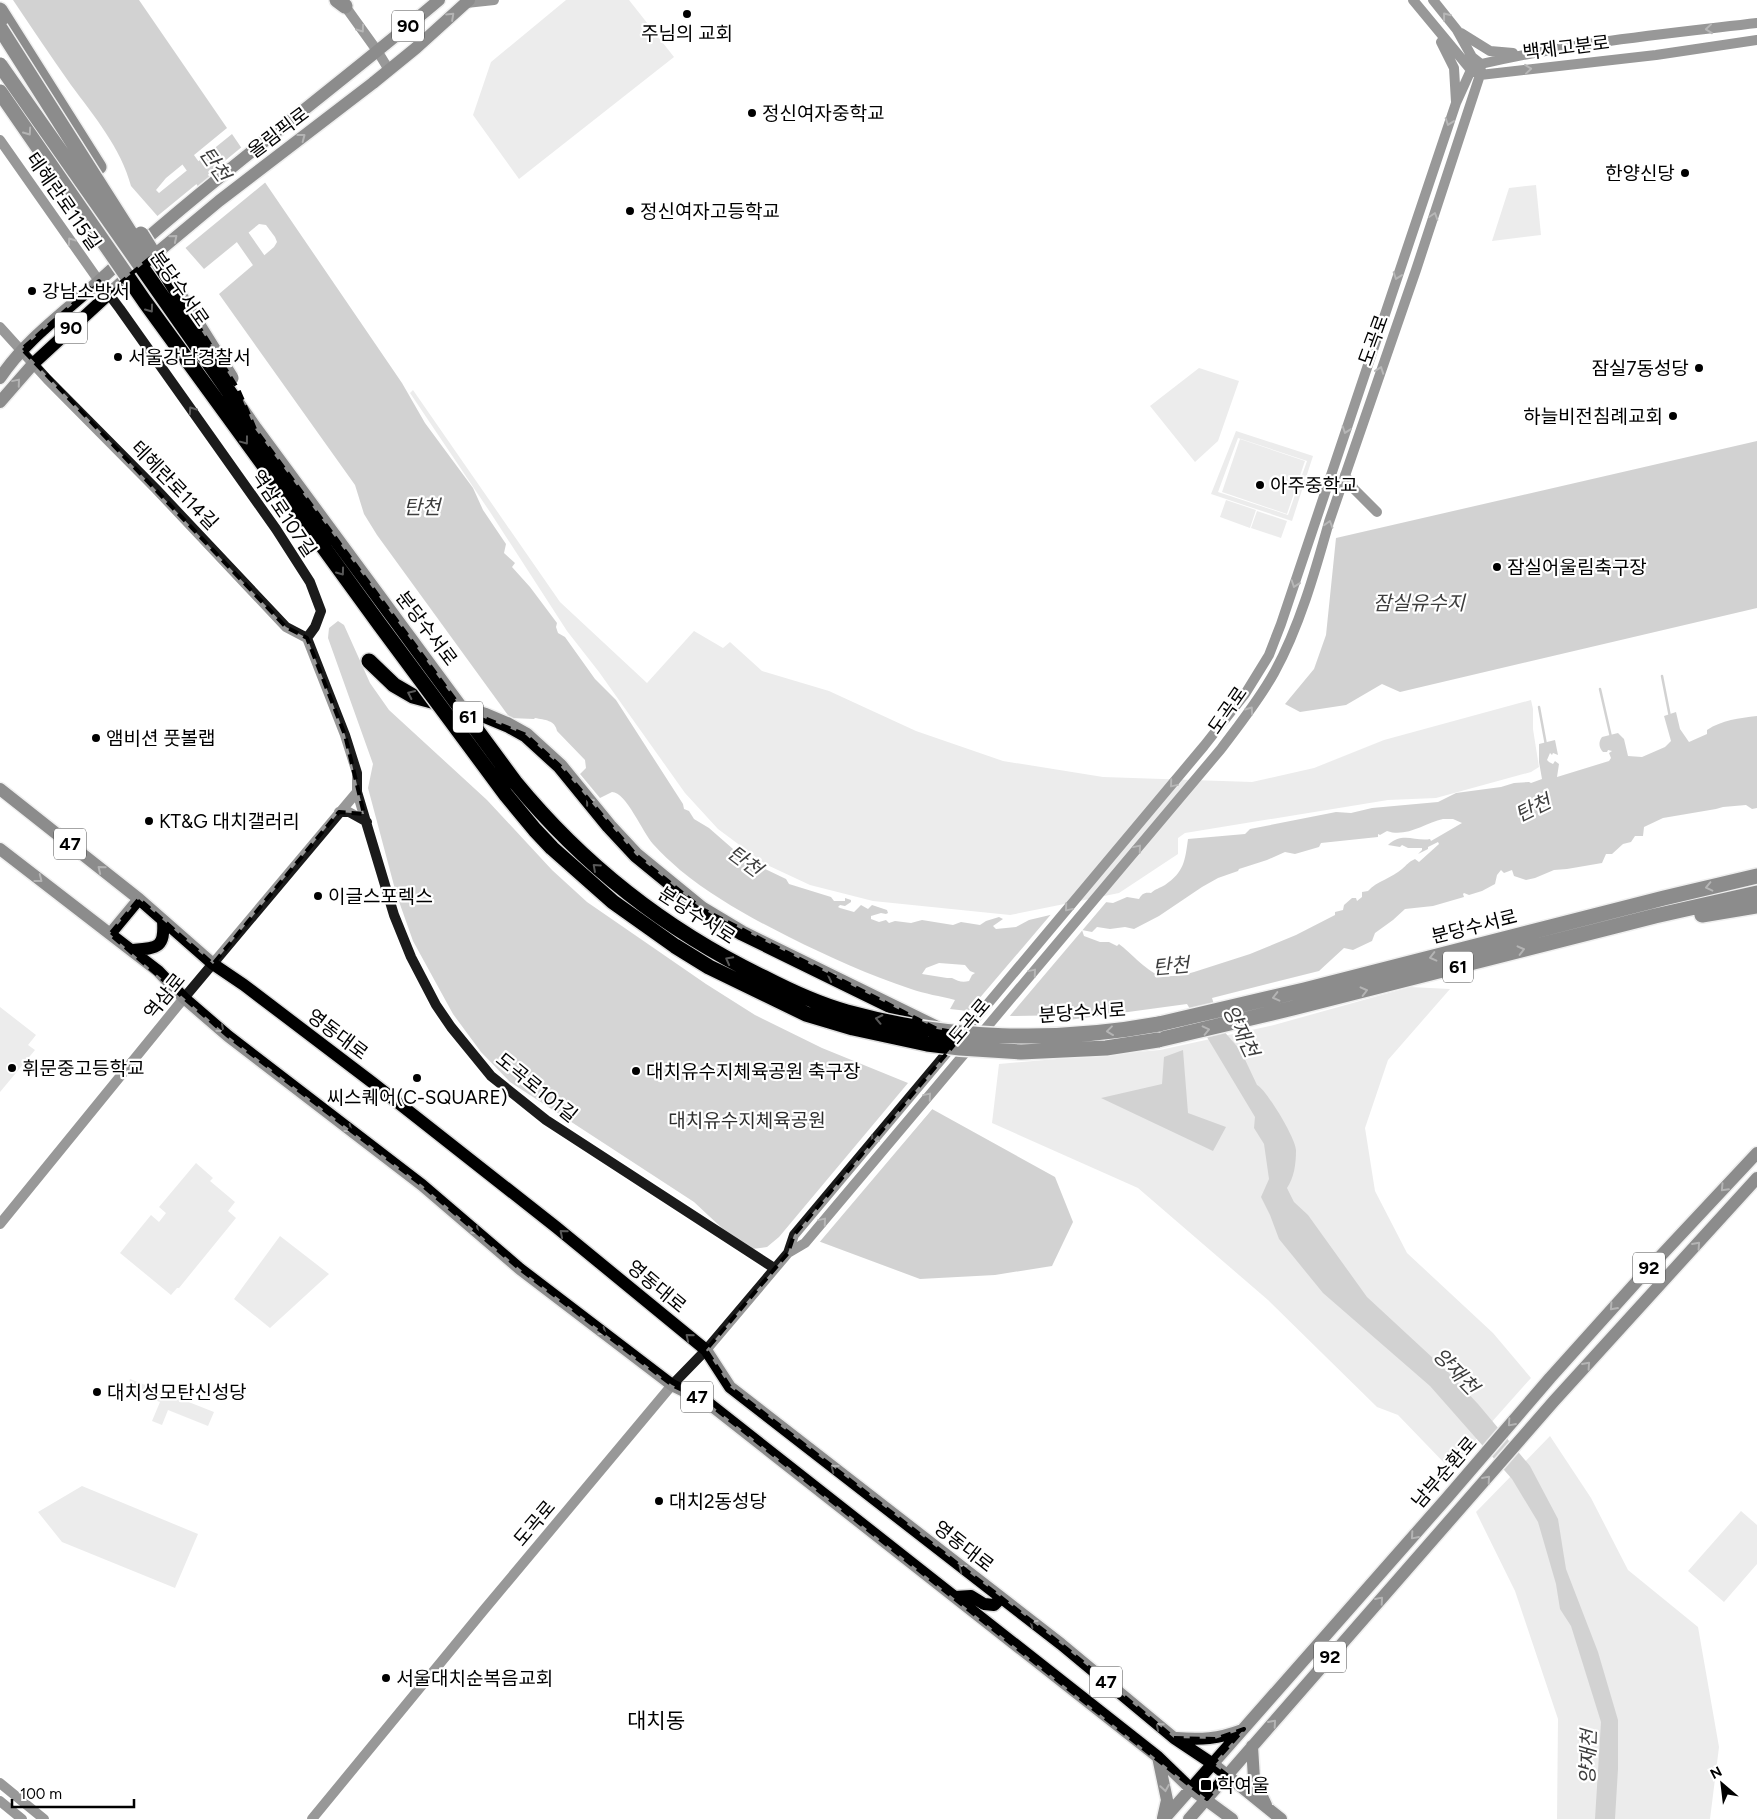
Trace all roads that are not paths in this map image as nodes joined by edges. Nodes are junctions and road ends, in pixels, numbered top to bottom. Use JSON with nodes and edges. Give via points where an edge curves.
{"nodes":[{"id":1,"x":439,"y":0,"type":"edge"},
{"id":2,"x":444,"y":0,"type":"edge"},
{"id":3,"x":494,"y":0,"type":"edge"},
{"id":4,"x":1412,"y":0,"type":"edge"},
{"id":5,"x":1433,"y":0,"type":"edge"},
{"id":6,"x":467,"y":2,"type":"edge"},
{"id":7,"x":341,"y":3,"type":"edge"},
{"id":8,"x":0,"y":10,"type":"edge"},
{"id":9,"x":1431,"y":23,"type":"junction"},
{"id":10,"x":1757,"y":23,"type":"edge"},
{"id":11,"x":0,"y":28,"type":"edge"},
{"id":12,"x":436,"y":30,"type":"junction"},
{"id":13,"x":1457,"y":30,"type":"junction"},
{"id":14,"x":1757,"y":40,"type":"edge"},
{"id":15,"x":378,"y":52,"type":"junction"},
{"id":16,"x":1524,"y":54,"type":"junction"},
{"id":17,"x":0,"y":65,"type":"edge"},
{"id":18,"x":1477,"y":68,"type":"junction"},
{"id":19,"x":389,"y":70,"type":"junction"},
{"id":20,"x":0,"y":92,"type":"edge"},
{"id":21,"x":1456,"y":103,"type":"junction"},
{"id":22,"x":0,"y":140,"type":"edge"},
{"id":23,"x":98,"y":282,"type":"junction"},
{"id":24,"x":108,"y":293,"type":"junction"},
{"id":25,"x":182,"y":326,"type":"junction"},
{"id":26,"x":0,"y":327,"type":"edge"},
{"id":27,"x":22,"y":349,"type":"junction"},
{"id":28,"x":34,"y":363,"type":"junction"},
{"id":29,"x":0,"y":378,"type":"edge"},
{"id":30,"x":0,"y":402,"type":"edge"},
{"id":31,"x":255,"y":428,"type":"junction"},
{"id":32,"x":1345,"y":475,"type":"junction"},
{"id":33,"x":1378,"y":512,"type":"dead end"},
{"id":34,"x":307,"y":638,"type":"junction"},
{"id":35,"x":369,"y":661,"type":"dead end"},
{"id":36,"x":0,"y":789,"type":"edge"},
{"id":37,"x":357,"y":792,"type":"junction"},
{"id":38,"x":339,"y":812,"type":"junction"},
{"id":39,"x":367,"y":822,"type":"junction"},
{"id":40,"x":0,"y":849,"type":"edge"},
{"id":41,"x":1757,"y":876,"type":"edge"},
{"id":42,"x":1757,"y":893,"type":"edge"},
{"id":43,"x":139,"y":899,"type":"junction"},
{"id":44,"x":1757,"y":906,"type":"edge"},
{"id":45,"x":1655,"y":916,"type":"junction"},
{"id":46,"x":163,"y":921,"type":"junction"},
{"id":47,"x":110,"y":934,"type":"junction"},
{"id":48,"x":131,"y":950,"type":"junction"},
{"id":49,"x":213,"y":964,"type":"junction"},
{"id":50,"x":184,"y":998,"type":"junction"},
{"id":51,"x":938,"y":1029,"type":"junction"},
{"id":52,"x":1757,"y":1153,"type":"edge"},
{"id":53,"x":1757,"y":1178,"type":"edge"},
{"id":54,"x":0,"y":1224,"type":"edge"},
{"id":55,"x":788,"y":1252,"type":"junction"},
{"id":56,"x":774,"y":1268,"type":"junction"},
{"id":57,"x":706,"y":1350,"type":"junction"},
{"id":58,"x":672,"y":1385,"type":"junction"},
{"id":59,"x":955,"y":1597,"type":"junction"},
{"id":60,"x":1001,"y":1598,"type":"junction"},
{"id":61,"x":1244,"y":1729,"type":"junction"},
{"id":62,"x":1174,"y":1738,"type":"junction"},
{"id":63,"x":1252,"y":1746,"type":"junction"},
{"id":64,"x":1158,"y":1757,"type":"junction"},
{"id":65,"x":1213,"y":1764,"type":"junction"},
{"id":66,"x":1227,"y":1776,"type":"junction"},
{"id":67,"x":0,"y":1783,"type":"edge"},
{"id":68,"x":1190,"y":1789,"type":"junction"},
{"id":69,"x":1207,"y":1799,"type":"junction"},
{"id":70,"x":0,"y":1801,"type":"edge"},
{"id":71,"x":1269,"y":1810,"type":"junction"},
{"id":72,"x":22,"y":1819,"type":"edge"},
{"id":73,"x":44,"y":1819,"type":"edge"},
{"id":74,"x":312,"y":1819,"type":"edge"},
{"id":75,"x":1163,"y":1819,"type":"edge"},
{"id":76,"x":1189,"y":1819,"type":"edge"},
{"id":77,"x":1232,"y":1819,"type":"edge"},
{"id":78,"x":1281,"y":1819,"type":"edge"}],
"edges":[{"from":1,"to":15,"type":"main road","name":"올림픽로","number":"90"},
{"from":2,"to":12,"type":"main road","via":[[440,9],[420,27],[420,32],[427,36]]},
{"from":3,"to":6,"type":"main road"},
{"from":4,"to":9,"type":"main road"},
{"from":13,"to":5,"type":"main road","one_way":true},
{"from":12,"to":6,"type":"main road","name":"올림픽로","number":"90","one_way":true},
{"from":7,"to":15,"type":"main road","one_way":true},
{"from":8,"to":31,"type":"highway","bridge":true,"via":[[238,389]]},
{"from":9,"to":18,"type":"main road"},
{"from":9,"to":21,"type":"main road","via":[[1454,68]]},
{"from":10,"to":16,"type":"main road","name":"백제고분로","one_way":true,"via":[[1655,34]]},
{"from":11,"to":25,"type":"highway","bridge":true,"via":[[142,252]]},
{"from":12,"to":19,"type":"main road","name":"올림픽로","number":"90"},
{"from":13,"to":16,"type":"main road","via":[[1490,51]]},
{"from":13,"to":18,"type":"main road"},
{"from":18,"to":14,"type":"main road","name":"백제고분로","one_way":true,"via":[[1656,55]]},
{"from":15,"to":19,"type":"main road"},
{"from":15,"to":23,"type":"main road","name":"올림픽로","number":"90","bridge":true,"via":[[206,190]]},
{"from":16,"to":18,"type":"main road","name":"백제고분로"},
{"from":17,"to":25,"type":"highway","name":"분당수서로","number":"61","bridge":true},
{"from":18,"to":21,"type":"main road","name":"도곡로"},
{"from":32,"to":18,"type":"main road","name":"도곡로","one_way":true,"via":[[1416,270]]},
{"from":24,"to":19,"type":"main road","name":"올림픽로","number":"90","one_way":true,"bridge":true,"via":[[219,201]]},
{"from":20,"to":45,"type":"highway","name":"분당수서로","number":"61","one_way":true,"bridge":true,"via":[[229,418],[520,813],[552,848],[613,902],[683,952],[743,985],[806,1014],[888,1037],[989,1051],[1083,1049],[1131,1045],[1204,1030]]},
{"from":21,"to":55,"type":"main road","name":"도곡로","one_way":true,"bridge":true,"via":[[1269,655],[1245,694],[1204,746],[794,1235]]},
{"from":23,"to":22,"type":"main road","name":"테헤란로115길","one_way":true},
{"from":23,"to":24,"type":"main road","name":"역삼로107길"},
{"from":23,"to":27,"type":"main road","number":"90"},
{"from":24,"to":28,"type":"main road","number":"90"},
{"from":34,"to":24,"type":"main road","name":"역삼로107길","one_way":true,"via":[[321,611],[310,582]]},
{"from":25,"to":31,"type":"highway","name":"분당수서로","number":"61","bridge":true},
{"from":26,"to":27,"type":"main road","name":"테헤란로114길"},
{"from":27,"to":28,"type":"main road","name":"테헤란로114길"},
{"from":27,"to":29,"type":"main road","number":"90"},
{"from":30,"to":28,"type":"main road","number":"90","one_way":true},
{"from":28,"to":34,"type":"main road","name":"테헤란로114길","via":[[286,627]]},
{"from":51,"to":31,"type":"highway","name":"분당수서로","number":"61","one_way":true,"bridge":true,"via":[[847,1012],[800,994],[704,946],[612,880],[550,823],[515,782]]},
{"from":32,"to":33,"type":"main road","via":[[1354,489]]},
{"from":55,"to":32,"type":"main road","name":"도곡로","one_way":true,"bridge":true,"via":[[805,1243],[1221,749],[1274,673],[1291,636]]},
{"from":34,"to":37,"type":"main road","via":[[345,735],[357,773]]},
{"from":51,"to":35,"type":"highway","one_way":true,"bridge":true,"via":[[742,933],[702,909],[636,855],[560,766],[526,735],[484,714],[413,696],[394,685]]},
{"from":43,"to":36,"type":"main road","name":"영동대로","number":"47","one_way":true},
{"from":37,"to":38,"type":"main road","name":"역삼로"},
{"from":37,"to":39,"type":"main road","name":"도곡로101길"},
{"from":38,"to":39,"type":"main road","via":[[349,812]]},
{"from":38,"to":49,"type":"main road","name":"역삼로"},
{"from":39,"to":56,"type":"main road","name":"도곡로101길","via":[[394,915],[411,957],[441,1012],[491,1076],[546,1120]]},
{"from":40,"to":47,"type":"main road","number":"47","one_way":true},
{"from":41,"to":51,"type":"highway","name":"분당수서로","number":"61","one_way":true,"bridge":true,"via":[[1247,1004],[1129,1029],[1016,1036],[963,1034]]},
{"from":42,"to":45,"type":"highway","name":"분당수서로","number":"61"},
{"from":43,"to":46,"type":"main road","name":"영동대로","number":"47"},
{"from":43,"to":47,"type":"main road"},
{"from":44,"to":45,"type":"highway","via":[[1695,916]]},
{"from":46,"to":48,"type":"main road","via":[[164,936],[158,945],[151,949]]},
{"from":46,"to":49,"type":"main road","name":"영동대로","number":"47"},
{"from":47,"to":48,"type":"main road","number":"47"},
{"from":48,"to":50,"type":"main road","number":"47","via":[[158,971]]},
{"from":49,"to":50,"type":"main road","name":"역삼로"},
{"from":57,"to":49,"type":"main road","name":"영동대로","number":"47","one_way":true,"via":[[380,1088]]},
{"from":50,"to":54,"type":"main road","name":"역삼로"},
{"from":50,"to":58,"type":"main road","number":"47","one_way":true,"via":[[422,1185],[520,1269]]},
{"from":52,"to":61,"type":"main road","name":"남부순환로","number":"92","one_way":true,"via":[[1543,1386]]},
{"from":63,"to":53,"type":"main road","name":"남부순환로","number":"92","one_way":true,"via":[[1554,1401]]},
{"from":55,"to":56,"type":"main road","name":"도곡로"},
{"from":56,"to":57,"type":"main road","name":"도곡로"},
{"from":57,"to":58,"type":"main road","name":"도곡로"},
{"from":60,"to":57,"type":"main road","name":"영동대로","number":"47","one_way":true,"via":[[730,1387]]},
{"from":58,"to":59,"type":"main road","number":"47","via":[[707,1402]]},
{"from":58,"to":74,"type":"main road","name":"도곡로"},
{"from":59,"to":60,"type":"main road","via":[[971,1596],[984,1604],[994,1605]]},
{"from":59,"to":64,"type":"main road","number":"47"},
{"from":62,"to":60,"type":"main road","name":"영동대로","number":"47","one_way":true},
{"from":61,"to":62,"type":"main road","via":[[1215,1739]]},
{"from":61,"to":65,"type":"main road","name":"남부순환로","number":"92"},
{"from":62,"to":65,"type":"main road","name":"영동대로","number":"47"},
{"from":63,"to":66,"type":"main road","name":"남부순환로","number":"92"},
{"from":63,"to":71,"type":"main road","via":[[1254,1780]]},
{"from":64,"to":68,"type":"main road","number":"47"},
{"from":64,"to":75,"type":"main road","one_way":true,"via":[[1167,1800]]},
{"from":65,"to":66,"type":"main road","name":"영동대로","number":"47"},
{"from":65,"to":68,"type":"main road","name":"남부순환로","number":"92"},
{"from":66,"to":69,"type":"main road","name":"남부순환로","number":"92"},
{"from":66,"to":71,"type":"main road","name":"영동대로","number":"47"},
{"from":67,"to":73,"type":"main road"},
{"from":68,"to":69,"type":"main road","number":"47"},
{"from":68,"to":75,"type":"main road","name":"남부순환로","number":"92"},
{"from":69,"to":76,"type":"main road","name":"남부순환로","number":"92"},
{"from":69,"to":77,"type":"main road","number":"47"},
{"from":70,"to":72,"type":"main road"},
{"from":71,"to":78,"type":"main road","name":"영동대로","number":"47"}]}
